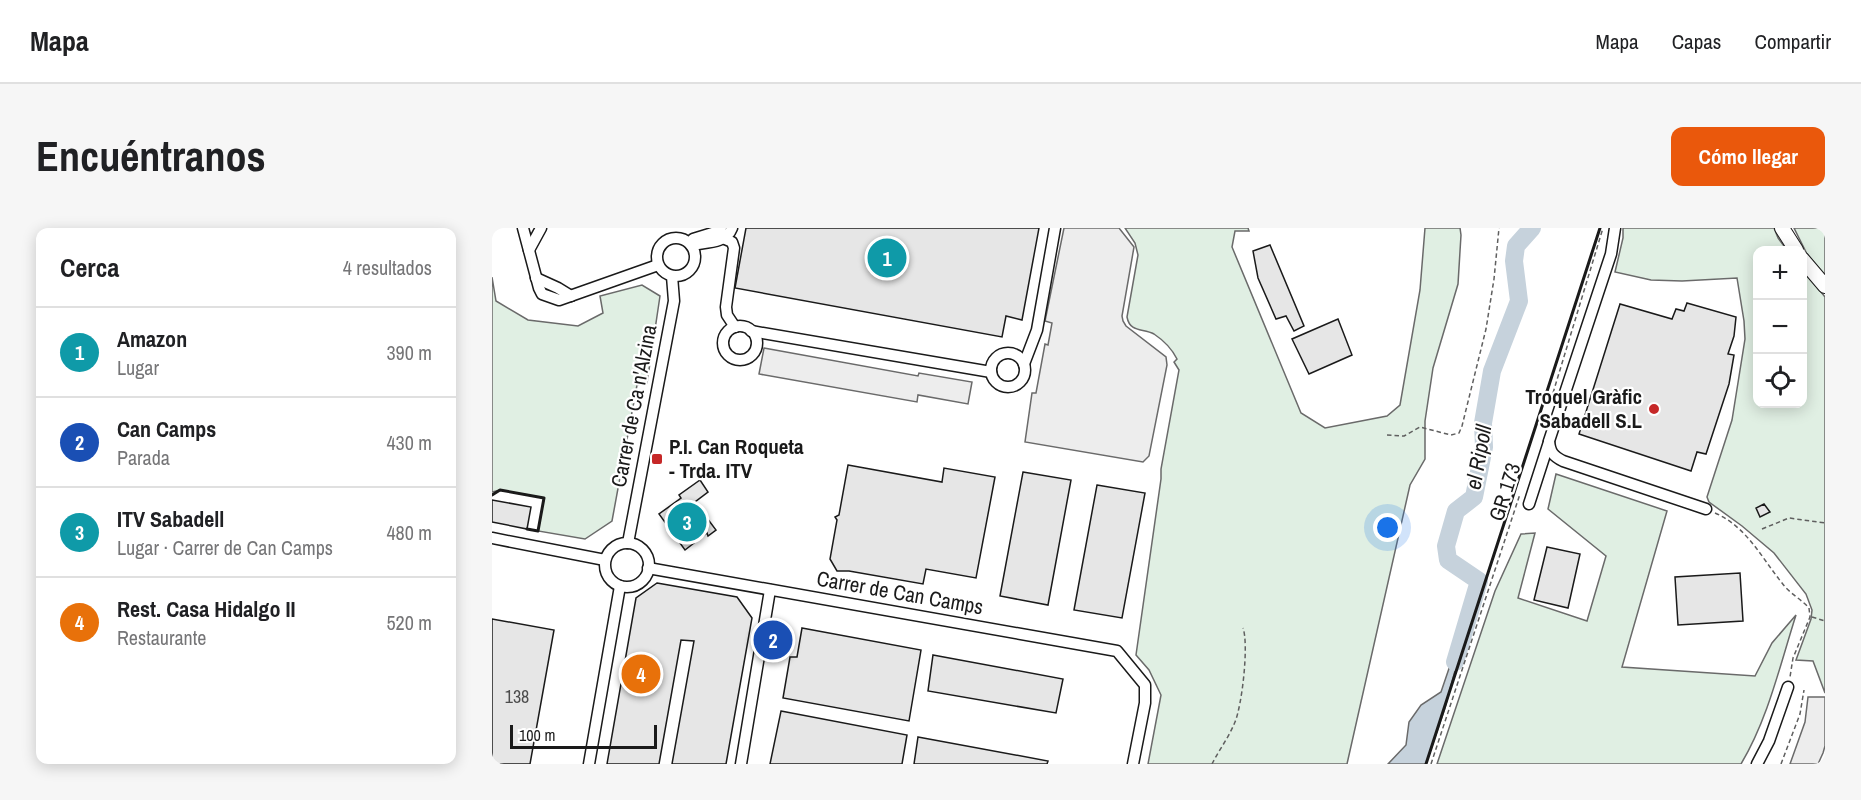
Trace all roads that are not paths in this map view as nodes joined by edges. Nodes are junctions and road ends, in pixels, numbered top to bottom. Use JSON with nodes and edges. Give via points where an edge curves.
{"nodes":[{"id":1,"x":523,"y":228,"type":"edge"},
{"id":2,"x":541,"y":228,"type":"edge"},
{"id":3,"x":732,"y":228,"type":"edge"},
{"id":4,"x":1050,"y":228,"type":"edge"},
{"id":5,"x":1055,"y":228,"type":"edge"},
{"id":6,"x":1616,"y":228,"type":"edge"},
{"id":7,"x":1782,"y":228,"type":"edge"},
{"id":8,"x":675,"y":233,"type":"edge"},
{"id":9,"x":723,"y":233,"type":"edge"},
{"id":10,"x":689,"y":243,"type":"junction"},
{"id":11,"x":1793,"y":246,"type":"edge"},
{"id":12,"x":529,"y":250,"type":"junction"},
{"id":13,"x":1807,"y":264,"type":"edge"},
{"id":14,"x":658,"y":265,"type":"junction"},
{"id":15,"x":672,"y":276,"type":"junction"},
{"id":16,"x":1825,"y":286,"type":"edge"},
{"id":17,"x":735,"y":327,"type":"junction"},
{"id":18,"x":753,"y":334,"type":"junction"},
{"id":19,"x":1022,"y":362,"type":"junction"},
{"id":20,"x":992,"y":375,"type":"junction"},
{"id":21,"x":1549,"y":441,"type":"junction"},
{"id":22,"x":1529,"y":504,"type":"dead end"},
{"id":23,"x":1706,"y":510,"type":"road end"},
{"id":24,"x":492,"y":538,"type":"edge"},
{"id":25,"x":628,"y":543,"type":"junction"},
{"id":26,"x":605,"y":560,"type":"junction"},
{"id":27,"x":648,"y":568,"type":"junction"},
{"id":28,"x":620,"y":586,"type":"junction"},
{"id":29,"x":770,"y":590,"type":"junction"},
{"id":30,"x":1788,"y":687,"type":"road end"},
{"id":31,"x":589,"y":764,"type":"edge"},
{"id":32,"x":741,"y":764,"type":"edge"},
{"id":33,"x":1133,"y":764,"type":"edge"},
{"id":34,"x":1757,"y":764,"type":"edge"}],
"edges":[{"from":1,"to":12,"type":"street"},
{"from":2,"to":12,"type":"street"},
{"from":3,"to":9,"type":"street","via":[[729,234]]},
{"from":4,"to":19,"type":"street","via":[[1032,329]]},
{"from":5,"to":19,"type":"street","via":[[1037,330]]},
{"from":6,"to":21,"type":"street","via":[[1611,254]]},
{"from":7,"to":11,"type":"main road"},
{"from":8,"to":10,"type":"street"},
{"from":8,"to":14,"type":"street","via":[[658,249]]},
{"from":9,"to":10,"type":"street"},
{"from":9,"to":17,"type":"street","via":[[734,248],[726,307]]},
{"from":10,"to":15,"type":"street","via":[[695,256],[692,267]]},
{"from":12,"to":14,"type":"street","via":[[536,278],[571,296]]},
{"from":13,"to":16,"type":"main road"},
{"from":14,"to":15,"type":"street"},
{"from":15,"to":25,"type":"street","name":"Carrer de Ca n'Alzina","via":[[674,301]]},
{"from":17,"to":18,"type":"street","via":[[744,327]]},
{"from":17,"to":18,"type":"street","via":[[723,342],[730,357],[741,360],[751,356],[756,347]]},
{"from":18,"to":20,"type":"street"},
{"from":19,"to":20,"type":"street","via":[[1012,354],[1001,355],[993,363]]},
{"from":19,"to":20,"type":"street","via":[[1024,375],[1014,386],[998,384]]},
{"from":21,"to":22,"type":"street"},
{"from":21,"to":23,"type":"street","via":[[1554,457],[1563,461]]},
{"from":24,"to":26,"type":"street"},
{"from":25,"to":26,"type":"street","via":[[611,549]]},
{"from":25,"to":27,"type":"street","via":[[646,554]]},
{"from":26,"to":28,"type":"street","via":[[609,579]]},
{"from":27,"to":28,"type":"street","via":[[642,581]]},
{"from":27,"to":29,"type":"street","name":"Carrer de Can Camps"},
{"from":28,"to":31,"type":"street"},
{"from":29,"to":32,"type":"street"},
{"from":29,"to":33,"type":"street","name":"Carrer de Can Camps","via":[[1117,651],[1145,685]]},
{"from":30,"to":34,"type":"street"}]}
